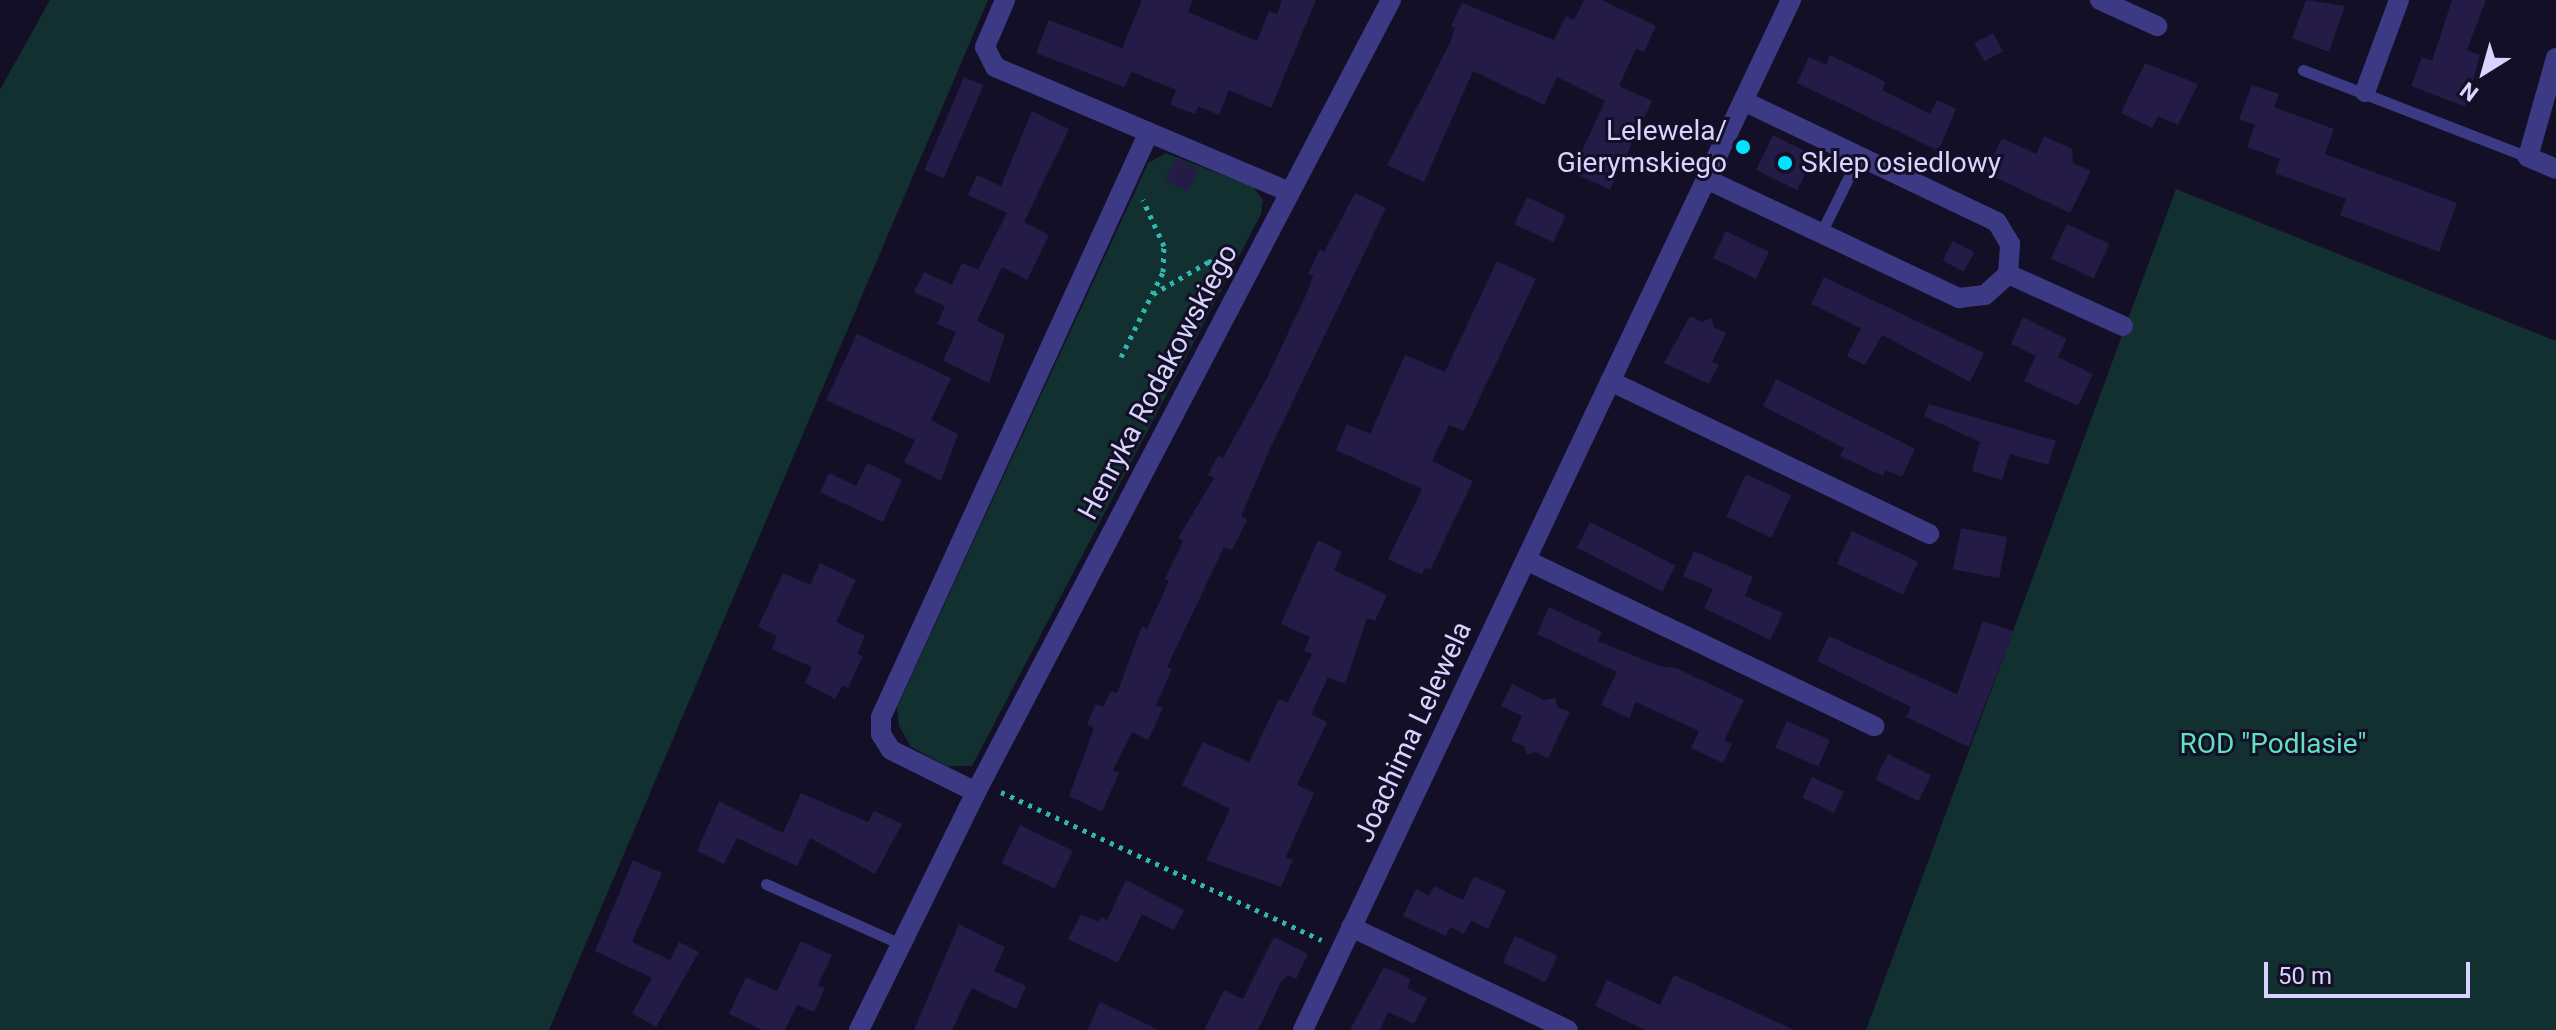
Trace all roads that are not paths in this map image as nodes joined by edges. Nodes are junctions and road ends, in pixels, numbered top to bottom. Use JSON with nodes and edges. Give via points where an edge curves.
{"nodes":[{"id":1,"x":1005,"y":0,"type":"edge"},
{"id":2,"x":1391,"y":0,"type":"edge"},
{"id":3,"x":1791,"y":0,"type":"edge"},
{"id":4,"x":2100,"y":0,"type":"edge"},
{"id":5,"x":2399,"y":0,"type":"edge"},
{"id":6,"x":2157,"y":26,"type":"dead end"},
{"id":7,"x":2556,"y":58,"type":"edge"},
{"id":8,"x":2303,"y":70,"type":"dead end"},
{"id":9,"x":2365,"y":92,"type":"junction"},
{"id":10,"x":1743,"y":101,"type":"junction"},
{"id":11,"x":1149,"y":132,"type":"junction"},
{"id":12,"x":1859,"y":156,"type":"junction"},
{"id":13,"x":2528,"y":157,"type":"junction"},
{"id":14,"x":2556,"y":169,"type":"edge"},
{"id":15,"x":1706,"y":179,"type":"junction"},
{"id":16,"x":1289,"y":192,"type":"junction"},
{"id":17,"x":1821,"y":233,"type":"junction"},
{"id":18,"x":2008,"y":274,"type":"junction"},
{"id":19,"x":2123,"y":326,"type":"dead end"},
{"id":20,"x":1610,"y":381,"type":"junction"},
{"id":21,"x":1929,"y":534,"type":"dead end"},
{"id":22,"x":1526,"y":560,"type":"junction"},
{"id":23,"x":1874,"y":726,"type":"dead end"},
{"id":24,"x":978,"y":787,"type":"junction"},
{"id":25,"x":766,"y":884,"type":"dead end"},
{"id":26,"x":1351,"y":927,"type":"junction"},
{"id":27,"x":901,"y":944,"type":"junction"},
{"id":28,"x":859,"y":1030,"type":"edge"},
{"id":29,"x":1303,"y":1030,"type":"edge"},
{"id":30,"x":1568,"y":1030,"type":"edge"}],
"edges":[{"from":1,"to":11,"type":"street","via":[[986,42],[992,65]]},
{"from":2,"to":16,"type":"street","name":"Henryka Rodakowskiego"},
{"from":3,"to":10,"type":"street","name":"Joachima Lelewela"},
{"from":4,"to":6,"type":"street"},
{"from":5,"to":9,"type":"street"},
{"from":7,"to":13,"type":"street"},
{"from":8,"to":9,"type":"lane"},
{"from":9,"to":13,"type":"lane"},
{"from":10,"to":12,"type":"street"},
{"from":10,"to":15,"type":"street","name":"Joachima Lelewela"},
{"from":11,"to":16,"type":"street"},
{"from":11,"to":24,"type":"street","via":[[881,717],[881,734],[891,750]]},
{"from":12,"to":17,"type":"lane"},
{"from":12,"to":18,"type":"street","via":[[1997,222],[2010,244]]},
{"from":13,"to":14,"type":"street"},
{"from":15,"to":17,"type":"street"},
{"from":15,"to":20,"type":"street","name":"Joachima Lelewela"},
{"from":16,"to":24,"type":"street","name":"Henryka Rodakowskiego"},
{"from":17,"to":18,"type":"street","via":[[1959,298],[1985,295]]},
{"from":18,"to":19,"type":"street"},
{"from":20,"to":21,"type":"street"},
{"from":20,"to":22,"type":"street","name":"Joachima Lelewela"},
{"from":22,"to":23,"type":"street"},
{"from":22,"to":26,"type":"street","name":"Joachima Lelewela"},
{"from":24,"to":27,"type":"street","name":"Henryka Rodakowskiego"},
{"from":25,"to":27,"type":"lane"},
{"from":26,"to":29,"type":"street","name":"Joachima Lelewela"},
{"from":26,"to":30,"type":"street"},
{"from":27,"to":28,"type":"street","name":"Henryka Rodakowskiego"}]}
